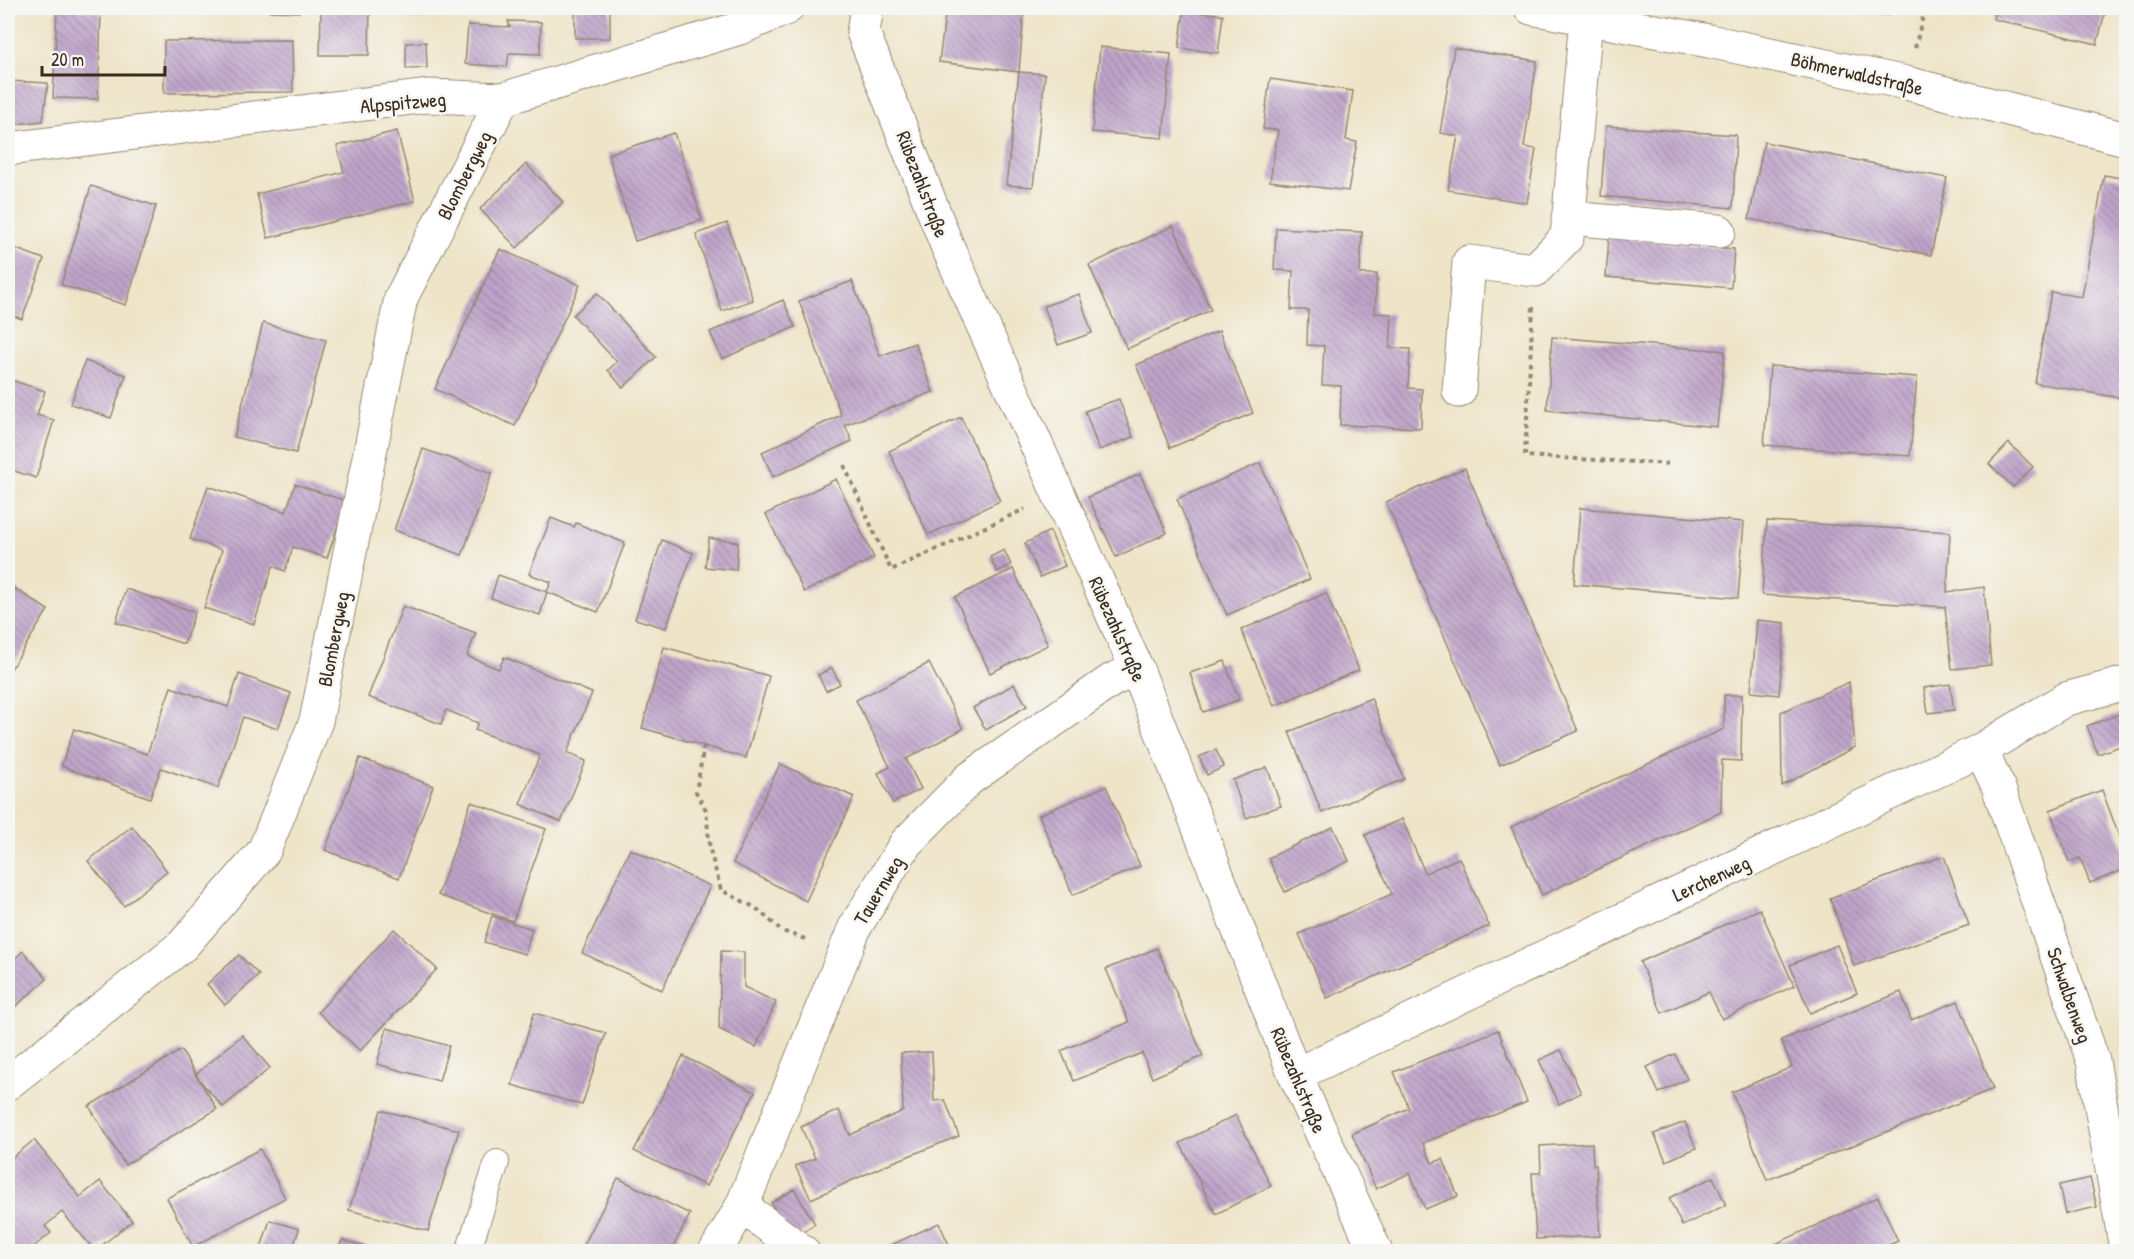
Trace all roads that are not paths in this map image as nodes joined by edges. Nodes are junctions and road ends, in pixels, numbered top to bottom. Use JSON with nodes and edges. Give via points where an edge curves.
{"nodes":[{"id":1,"x":788,"y":8,"type":"edge"},
{"id":2,"x":867,"y":8,"type":"edge"},
{"id":3,"x":1531,"y":8,"type":"edge"},
{"id":4,"x":1586,"y":18,"type":"junction"},
{"id":5,"x":503,"y":99,"type":"junction"},
{"id":6,"x":2127,"y":139,"type":"edge"},
{"id":7,"x":8,"y":149,"type":"edge"},
{"id":8,"x":1568,"y":218,"type":"junction"},
{"id":9,"x":1719,"y":231,"type":"dead end"},
{"id":10,"x":1459,"y":391,"type":"dead end"},
{"id":11,"x":1137,"y":669,"type":"junction"},
{"id":12,"x":2127,"y":682,"type":"edge"},
{"id":13,"x":1981,"y":750,"type":"junction"},
{"id":14,"x":1296,"y":1075,"type":"junction"},
{"id":15,"x":8,"y":1083,"type":"edge"},
{"id":16,"x":497,"y":1162,"type":"dead end"},
{"id":17,"x":742,"y":1206,"type":"junction"},
{"id":18,"x":2127,"y":1249,"type":"edge"},
{"id":19,"x":468,"y":1251,"type":"edge"},
{"id":20,"x":715,"y":1251,"type":"edge"},
{"id":21,"x":803,"y":1251,"type":"edge"},
{"id":22,"x":1376,"y":1251,"type":"edge"}],
"edges":[{"from":1,"to":5,"type":"street","name":"Alpspitzweg","via":[[740,28]]},
{"from":2,"to":11,"type":"street","name":"Rübezahlstraße","via":[[863,32],[946,243]]},
{"from":3,"to":4,"type":"street","name":"Böhmerwaldstraße"},
{"from":4,"to":6,"type":"street","name":"Böhmerwaldstraße","via":[[1906,83]]},
{"from":4,"to":8,"type":"street"},
{"from":5,"to":7,"type":"street","name":"Alpspitzweg","via":[[428,96]]},
{"from":5,"to":15,"type":"street","name":"Blombergweg","via":[[401,298],[316,722],[264,852],[183,945]]},
{"from":8,"to":9,"type":"street"},
{"from":8,"to":10,"type":"street","via":[[1567,237],[1535,270],[1469,262]]},
{"from":11,"to":14,"type":"street","name":"Rübezahlstraße"},
{"from":11,"to":17,"type":"street","name":"Tauernweg","via":[[1113,680],[969,779],[906,843],[855,927]]},
{"from":12,"to":13,"type":"street","name":"Lerchenweg","via":[[2066,699]]},
{"from":13,"to":14,"type":"street","name":"Lerchenweg"},
{"from":13,"to":18,"type":"street","name":"Schwalbenweg","via":[[1998,786],[2093,1061]]},
{"from":14,"to":22,"type":"street","name":"Rübezahlstraße"},
{"from":16,"to":19,"type":"lane"},
{"from":17,"to":20,"type":"street","name":"Tauernweg"},
{"from":17,"to":21,"type":"street"}]}
